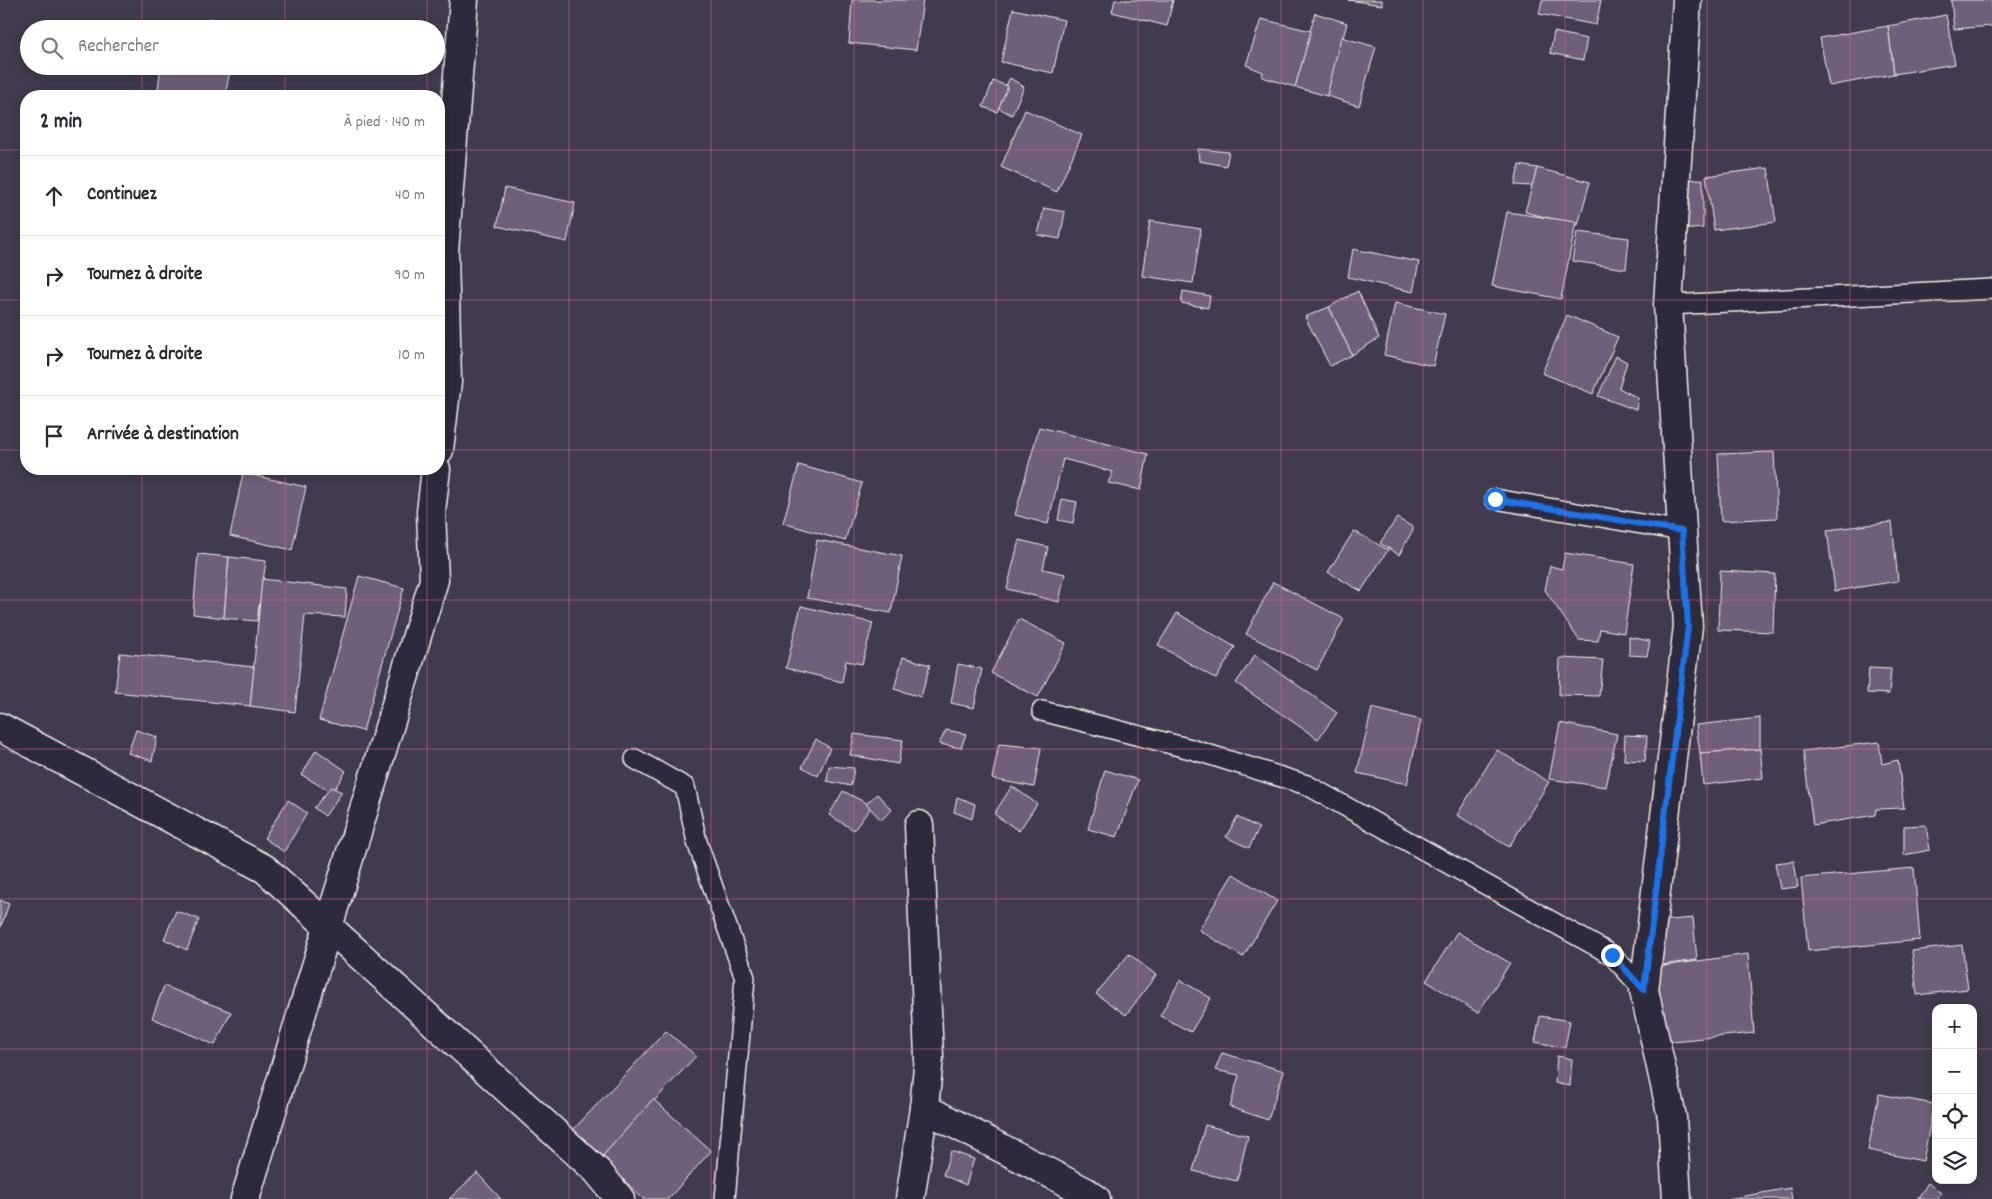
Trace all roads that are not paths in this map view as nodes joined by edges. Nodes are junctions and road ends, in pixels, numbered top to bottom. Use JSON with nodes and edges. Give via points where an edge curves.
{"nodes":[{"id":1,"x":464,"y":0,"type":"edge"},
{"id":2,"x":1687,"y":0,"type":"edge"},
{"id":3,"x":445,"y":239,"type":"edge"},
{"id":4,"x":1992,"y":289,"type":"edge"},
{"id":5,"x":445,"y":295,"type":"edge"},
{"id":6,"x":1668,"y":305,"type":"junction"},
{"id":7,"x":445,"y":399,"type":"edge"},
{"id":8,"x":435,"y":475,"type":"edge"},
{"id":9,"x":1495,"y":499,"type":"dead end"},
{"id":10,"x":1682,"y":531,"type":"junction"},
{"id":11,"x":1042,"y":711,"type":"dead end"},
{"id":12,"x":0,"y":726,"type":"edge"},
{"id":13,"x":635,"y":760,"type":"dead end"},
{"id":14,"x":919,"y":825,"type":"dead end"},
{"id":15,"x":328,"y":926,"type":"junction"},
{"id":16,"x":1644,"y":990,"type":"junction"},
{"id":17,"x":924,"y":1108,"type":"junction"},
{"id":18,"x":245,"y":1199,"type":"edge"},
{"id":19,"x":620,"y":1199,"type":"edge"},
{"id":20,"x":725,"y":1199,"type":"edge"},
{"id":21,"x":910,"y":1199,"type":"edge"},
{"id":22,"x":1096,"y":1199,"type":"edge"},
{"id":23,"x":1677,"y":1199,"type":"edge"}],
"edges":[{"from":1,"to":3,"type":"street"},
{"from":2,"to":6,"type":"street"},
{"from":4,"to":6,"type":"lane"},
{"from":5,"to":7,"type":"street"},
{"from":6,"to":10,"type":"street"},
{"from":8,"to":15,"type":"street","via":[[431,512],[434,580]]},
{"from":9,"to":10,"type":"lane"},
{"from":10,"to":16,"type":"street","via":[[1688,626]]},
{"from":11,"to":16,"type":"lane","via":[[1191,749],[1307,785],[1612,955]]},
{"from":12,"to":15,"type":"street","via":[[266,869]]},
{"from":13,"to":20,"type":"lane","via":[[685,787],[696,842],[745,978]]},
{"from":14,"to":17,"type":"street","via":[[929,1057]]},
{"from":15,"to":18,"type":"street"},
{"from":15,"to":19,"type":"street","via":[[596,1171]]},
{"from":16,"to":23,"type":"street","via":[[1672,1117]]},
{"from":17,"to":21,"type":"street"},
{"from":17,"to":22,"type":"street"}]}
